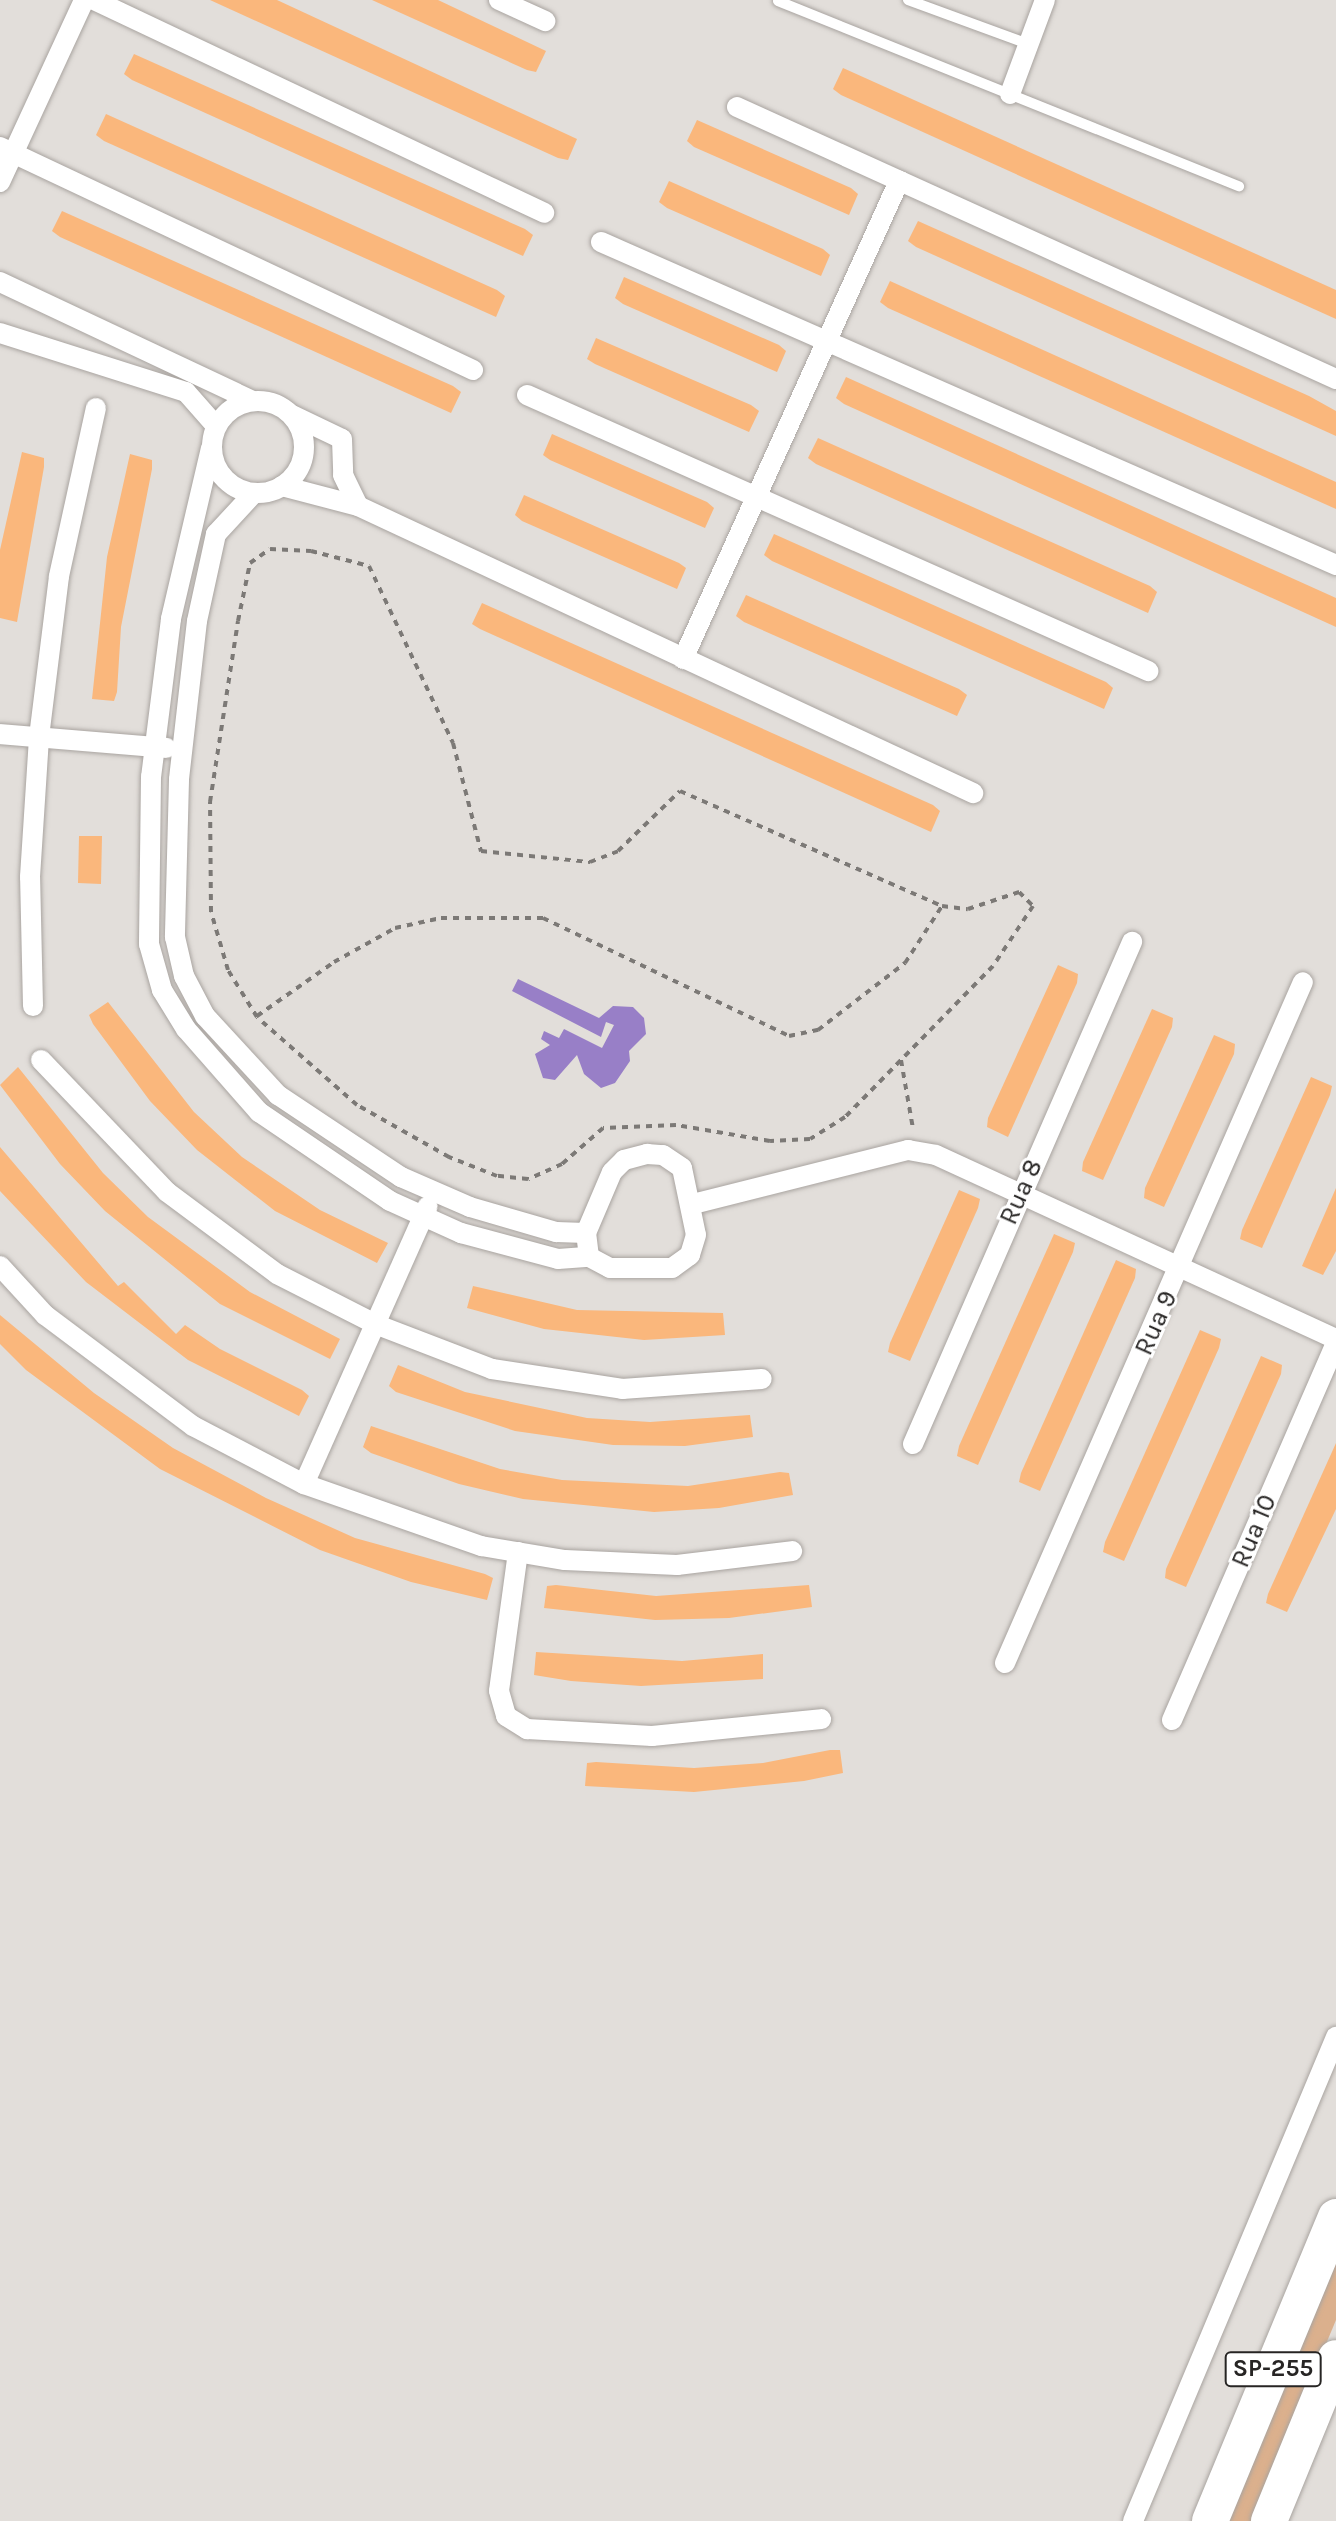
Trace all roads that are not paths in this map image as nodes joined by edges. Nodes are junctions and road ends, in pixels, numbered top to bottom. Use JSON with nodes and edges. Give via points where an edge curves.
{"nodes":[{"id":1,"x":84,"y":0,"type":"edge"},
{"id":2,"x":94,"y":0,"type":"edge"},
{"id":3,"x":499,"y":0,"type":"edge"},
{"id":4,"x":908,"y":0,"type":"edge"},
{"id":5,"x":1045,"y":0,"type":"edge"},
{"id":6,"x":778,"y":1,"type":"edge"},
{"id":7,"x":545,"y":21,"type":"dead end"},
{"id":8,"x":1028,"y":44,"type":"junction"},
{"id":9,"x":1010,"y":94,"type":"junction"},
{"id":10,"x":737,"y":107,"type":"dead end"},
{"id":11,"x":7,"y":150,"type":"edge"},
{"id":12,"x":899,"y":181,"type":"junction"},
{"id":13,"x":0,"y":182,"type":"edge"},
{"id":14,"x":1239,"y":186,"type":"dead end"},
{"id":15,"x":544,"y":213,"type":"dead end"},
{"id":16,"x":601,"y":242,"type":"dead end"},
{"id":17,"x":0,"y":282,"type":"edge"},
{"id":18,"x":0,"y":333,"type":"edge"},
{"id":19,"x":828,"y":339,"type":"junction"},
{"id":20,"x":473,"y":370,"type":"dead end"},
{"id":21,"x":1336,"y":379,"type":"edge"},
{"id":22,"x":527,"y":395,"type":"dead end"},
{"id":23,"x":251,"y":400,"type":"junction"},
{"id":24,"x":96,"y":408,"type":"dead end"},
{"id":25,"x":292,"y":415,"type":"junction"},
{"id":26,"x":216,"y":426,"type":"junction"},
{"id":27,"x":211,"y":448,"type":"junction"},
{"id":28,"x":282,"y":486,"type":"junction"},
{"id":29,"x":254,"y":493,"type":"junction"},
{"id":30,"x":757,"y":494,"type":"junction"},
{"id":31,"x":358,"y":506,"type":"junction"},
{"id":32,"x":1336,"y":565,"type":"edge"},
{"id":33,"x":683,"y":659,"type":"junction"},
{"id":34,"x":1148,"y":671,"type":"dead end"},
{"id":35,"x":0,"y":734,"type":"edge"},
{"id":36,"x":39,"y":737,"type":"junction"},
{"id":37,"x":154,"y":747,"type":"junction"},
{"id":38,"x":182,"y":749,"type":"junction"},
{"id":39,"x":973,"y":793,"type":"dead end"},
{"id":40,"x":1132,"y":942,"type":"dead end"},
{"id":41,"x":1303,"y":982,"type":"dead end"},
{"id":42,"x":33,"y":1006,"type":"dead end"},
{"id":43,"x":41,"y":1060,"type":"dead end"},
{"id":44,"x":435,"y":1192,"type":"junction"},
{"id":45,"x":1020,"y":1194,"type":"junction"},
{"id":46,"x":693,"y":1204,"type":"junction"},
{"id":47,"x":423,"y":1217,"type":"junction"},
{"id":48,"x":586,"y":1233,"type":"junction"},
{"id":49,"x":589,"y":1257,"type":"junction"},
{"id":50,"x":0,"y":1266,"type":"edge"},
{"id":51,"x":1181,"y":1268,"type":"junction"},
{"id":52,"x":375,"y":1324,"type":"junction"},
{"id":53,"x":1336,"y":1340,"type":"edge"},
{"id":54,"x":762,"y":1379,"type":"dead end"},
{"id":55,"x":913,"y":1444,"type":"dead end"},
{"id":56,"x":304,"y":1484,"type":"junction"},
{"id":57,"x":792,"y":1551,"type":"dead end"},
{"id":58,"x":518,"y":1552,"type":"junction"},
{"id":59,"x":1005,"y":1663,"type":"dead end"},
{"id":60,"x":821,"y":1719,"type":"dead end"},
{"id":61,"x":1172,"y":1720,"type":"dead end"},
{"id":62,"x":1336,"y":2037,"type":"edge"},
{"id":63,"x":1336,"y":2217,"type":"edge"},
{"id":64,"x":1336,"y":2358,"type":"edge"},
{"id":65,"x":1133,"y":2521,"type":"edge"},
{"id":66,"x":1210,"y":2521,"type":"edge"},
{"id":67,"x":1269,"y":2521,"type":"edge"}],
"edges":[{"from":1,"to":11,"type":"street"},
{"from":2,"to":15,"type":"street"},
{"from":3,"to":7,"type":"street"},
{"from":4,"to":8,"type":"lane"},
{"from":5,"to":8,"type":"street"},
{"from":6,"to":9,"type":"lane"},
{"from":8,"to":9,"type":"street"},
{"from":9,"to":14,"type":"lane"},
{"from":10,"to":12,"type":"street"},
{"from":11,"to":13,"type":"street"},
{"from":11,"to":20,"type":"street"},
{"from":12,"to":19,"type":"street"},
{"from":12,"to":21,"type":"street"},
{"from":16,"to":19,"type":"street"},
{"from":17,"to":23,"type":"street"},
{"from":18,"to":26,"type":"street","via":[[186,392]]},
{"from":19,"to":30,"type":"street"},
{"from":19,"to":32,"type":"street"},
{"from":22,"to":30,"type":"street"},
{"from":23,"to":25,"type":"street","via":[[274,402]]},
{"from":23,"to":26,"type":"street","via":[[230,409]]},
{"from":24,"to":36,"type":"street","via":[[59,576]]},
{"from":25,"to":28,"type":"street","via":[[303,434],[304,456]]},
{"from":25,"to":31,"type":"street","via":[[342,439],[343,475]]},
{"from":26,"to":27,"type":"street"},
{"from":27,"to":29,"type":"street","via":[[217,470],[233,486]]},
{"from":27,"to":37,"type":"street","via":[[171,619]]},
{"from":28,"to":29,"type":"street"},
{"from":28,"to":31,"type":"street"},
{"from":29,"to":38,"type":"street","via":[[216,534],[197,621]]},
{"from":30,"to":33,"type":"street"},
{"from":30,"to":34,"type":"street"},
{"from":31,"to":33,"type":"street"},
{"from":33,"to":39,"type":"street"},
{"from":35,"to":36,"type":"street"},
{"from":36,"to":37,"type":"street"},
{"from":36,"to":42,"type":"street","via":[[30,877]]},
{"from":37,"to":38,"type":"street"},
{"from":37,"to":47,"type":"street","via":[[149,944],[162,990],[186,1029],[259,1112],[390,1201]]},
{"from":38,"to":44,"type":"street","via":[[175,937],[184,976],[205,1016],[278,1095],[401,1177]]},
{"from":40,"to":45,"type":"street","name":"Rua 8"},
{"from":41,"to":51,"type":"street","name":"Rua 9"},
{"from":43,"to":52,"type":"street","via":[[167,1192],[277,1274]]},
{"from":44,"to":47,"type":"street"},
{"from":44,"to":48,"type":"street","via":[[556,1232]]},
{"from":45,"to":46,"type":"street","via":[[908,1150]]},
{"from":45,"to":51,"type":"street"},
{"from":45,"to":55,"type":"street","name":"Rua 8"},
{"from":46,"to":48,"type":"street","via":[[682,1168],[663,1155],[624,1160],[612,1172]]},
{"from":46,"to":49,"type":"street","via":[[696,1235],[690,1255],[672,1268],[610,1268]]},
{"from":47,"to":49,"type":"street","via":[[558,1259]]},
{"from":47,"to":52,"type":"street"},
{"from":48,"to":49,"type":"street"},
{"from":50,"to":56,"type":"street","via":[[45,1315],[193,1426]]},
{"from":51,"to":53,"type":"street"},
{"from":51,"to":59,"type":"street","name":"Rua 9"},
{"from":52,"to":54,"type":"street","via":[[492,1369],[622,1389]]},
{"from":52,"to":56,"type":"street"},
{"from":53,"to":61,"type":"street","name":"Rua 10"},
{"from":56,"to":58,"type":"street","via":[[481,1546]]},
{"from":57,"to":58,"type":"street","via":[[677,1565],[565,1560]]},
{"from":58,"to":60,"type":"street","via":[[499,1691],[506,1716],[527,1729],[652,1736]]},
{"from":62,"to":65,"type":"street"},
{"from":63,"to":66,"type":"highway","number":"SP-255"},
{"from":64,"to":67,"type":"highway","number":"SP-255"}]}
